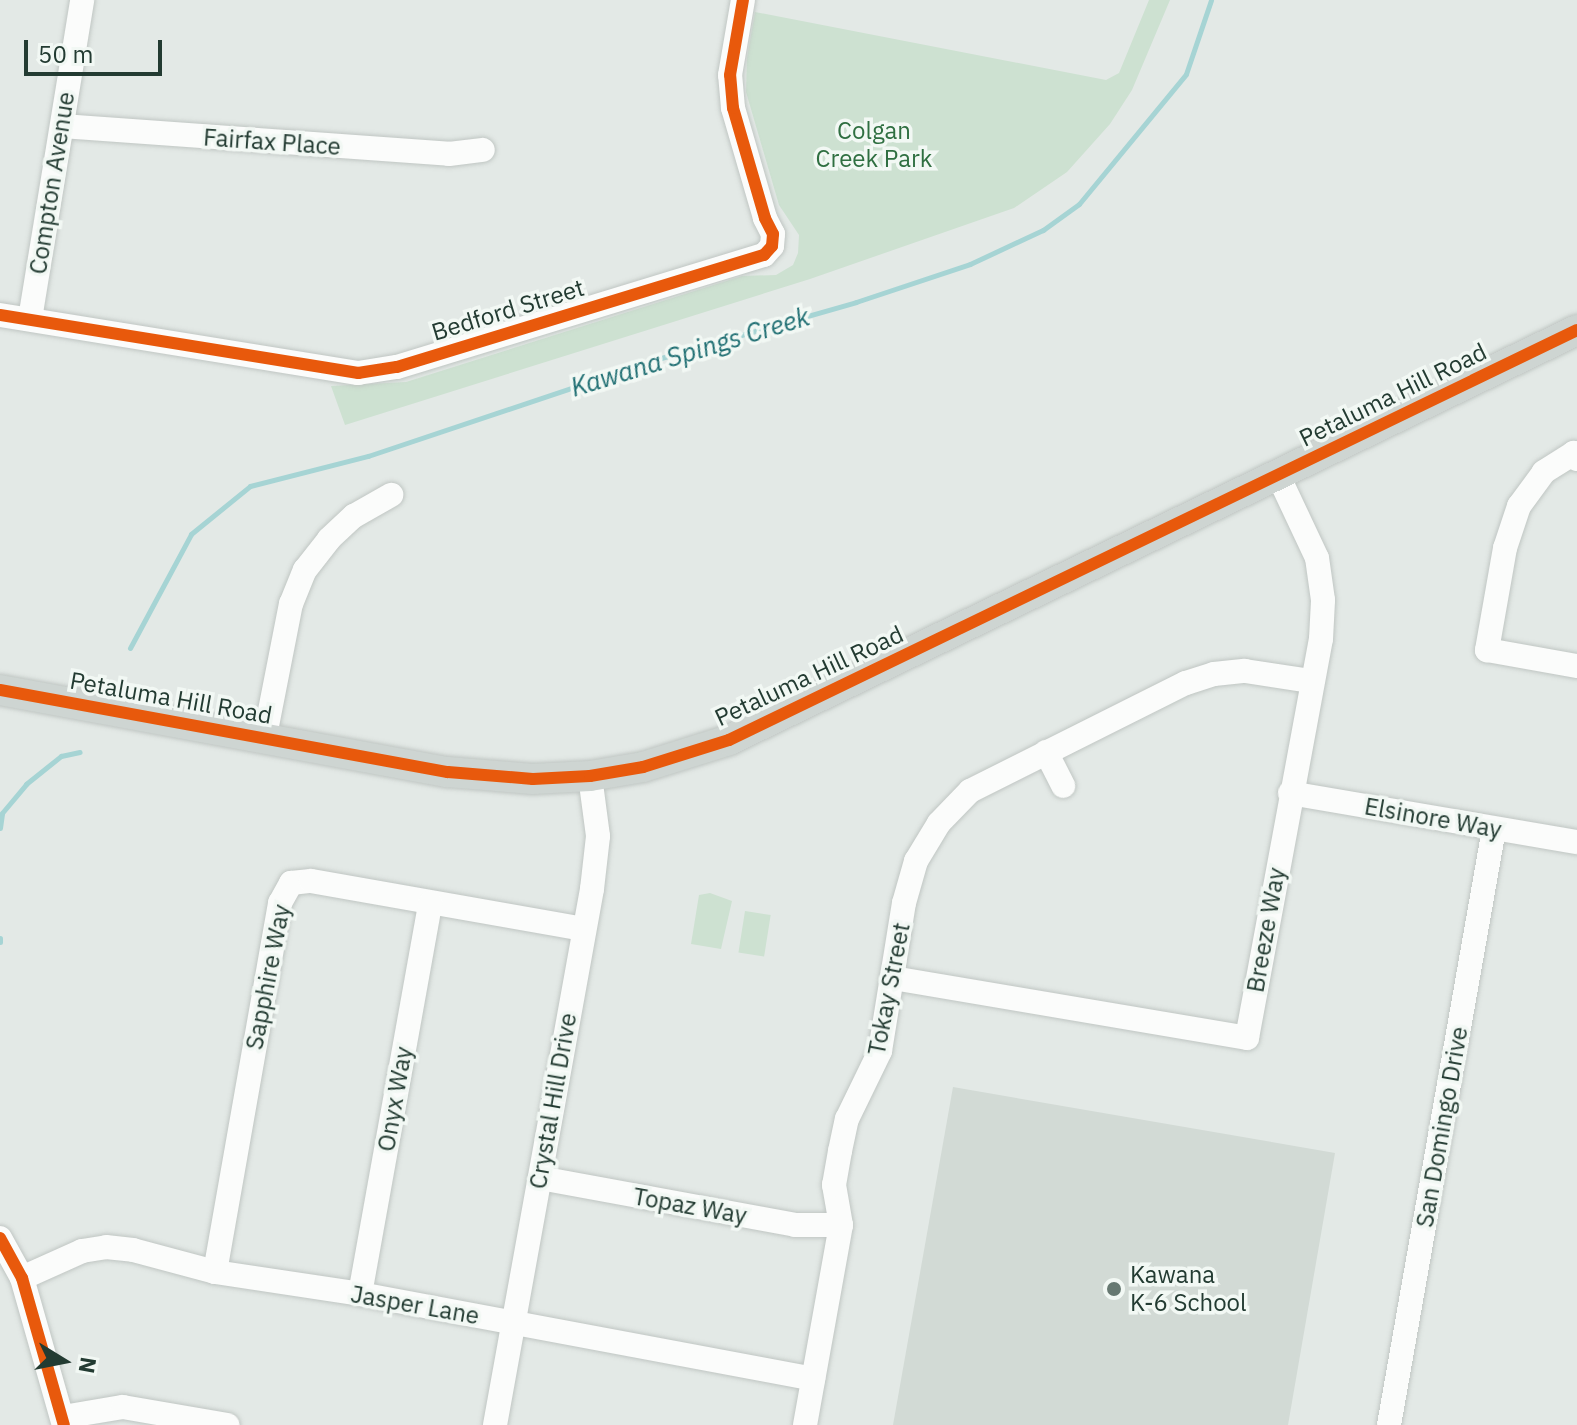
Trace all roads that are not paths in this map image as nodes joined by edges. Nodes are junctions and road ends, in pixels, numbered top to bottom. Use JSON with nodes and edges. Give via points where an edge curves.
{"nodes":[{"id":1,"x":82,"y":0,"type":"edge"},
{"id":2,"x":743,"y":0,"type":"edge"},
{"id":3,"x":62,"y":126,"type":"junction"},
{"id":4,"x":483,"y":150,"type":"dead end"},
{"id":5,"x":0,"y":315,"type":"edge"},
{"id":6,"x":30,"y":319,"type":"junction"},
{"id":7,"x":1577,"y":330,"type":"edge"},
{"id":8,"x":1577,"y":459,"type":"edge"},
{"id":9,"x":1278,"y":475,"type":"junction"},
{"id":10,"x":391,"y":495,"type":"dead end"},
{"id":11,"x":1577,"y":666,"type":"edge"},
{"id":12,"x":1311,"y":681,"type":"junction"},
{"id":13,"x":0,"y":690,"type":"edge"},
{"id":14,"x":265,"y":736,"type":"junction"},
{"id":15,"x":1046,"y":752,"type":"junction"},
{"id":16,"x":590,"y":776,"type":"junction"},
{"id":17,"x":1063,"y":786,"type":"dead end"},
{"id":18,"x":1290,"y":793,"type":"junction"},
{"id":19,"x":1494,"y":829,"type":"junction"},
{"id":20,"x":1577,"y":842,"type":"edge"},
{"id":21,"x":430,"y":903,"type":"junction"},
{"id":22,"x":584,"y":929,"type":"junction"},
{"id":23,"x":893,"y":978,"type":"junction"},
{"id":24,"x":540,"y":1178,"type":"junction"},
{"id":25,"x":841,"y":1225,"type":"junction"},
{"id":26,"x":0,"y":1238,"type":"edge"},
{"id":27,"x":215,"y":1272,"type":"junction"},
{"id":28,"x":22,"y":1278,"type":"junction"},
{"id":29,"x":360,"y":1294,"type":"junction"},
{"id":30,"x":514,"y":1323,"type":"junction"},
{"id":31,"x":813,"y":1379,"type":"junction"},
{"id":32,"x":64,"y":1421,"type":"edge"},
{"id":33,"x":227,"y":1425,"type":"edge"},
{"id":34,"x":495,"y":1425,"type":"edge"},
{"id":35,"x":805,"y":1425,"type":"edge"},
{"id":36,"x":1389,"y":1425,"type":"edge"}],
"edges":[{"from":1,"to":3,"type":"street","name":"Compton Avenue"},
{"from":2,"to":6,"type":"street","name":"Bedford Street","via":[[730,75],[733,108],[773,234],[764,255],[397,367],[358,373]]},
{"from":3,"to":4,"type":"street","name":"Fairfax Place","via":[[449,154]]},
{"from":3,"to":6,"type":"street","name":"Compton Avenue"},
{"from":5,"to":6,"type":"street","name":"Bedford Street"},
{"from":7,"to":9,"type":"main road","name":"Petaluma Hill Road"},
{"from":8,"to":11,"type":"street","via":[[1574,453],[1544,472],[1519,506],[1505,548],[1487,650]]},
{"from":9,"to":12,"type":"street","name":"Breeze Way","via":[[1317,558],[1323,600]]},
{"from":9,"to":16,"type":"main road","name":"Petaluma Hill Road","via":[[729,740],[658,763]]},
{"from":10,"to":14,"type":"street","via":[[354,516],[305,570],[291,604]]},
{"from":12,"to":15,"type":"street","name":"Tokay Street","via":[[1245,671],[1214,674]]},
{"from":12,"to":18,"type":"street","name":"Breeze Way"},
{"from":13,"to":14,"type":"main road","name":"Petaluma Hill Road"},
{"from":14,"to":16,"type":"main road","name":"Petaluma Hill Road","via":[[448,772],[533,779]]},
{"from":15,"to":17,"type":"street"},
{"from":15,"to":23,"type":"street","name":"Tokay Street","via":[[970,791],[939,823],[916,861]]},
{"from":16,"to":22,"type":"street","name":"Crystal Hill Drive","via":[[598,836]]},
{"from":18,"to":19,"type":"street","name":"Elsinore Way"},
{"from":18,"to":23,"type":"street","name":"Breeze Way","via":[[1247,1038]]},
{"from":19,"to":20,"type":"street","name":"Elsinore Way"},
{"from":19,"to":36,"type":"street","name":"San Domingo Drive"},
{"from":21,"to":22,"type":"street","name":"Sapphire Way"},
{"from":21,"to":27,"type":"street","name":"Sapphire Way","via":[[311,881],[291,883],[284,892]]},
{"from":21,"to":29,"type":"street","name":"Onyx Way"},
{"from":22,"to":24,"type":"street","name":"Crystal Hill Drive"},
{"from":23,"to":25,"type":"street","name":"Tokay Street","via":[[880,1051],[847,1119],[840,1151],[834,1185]]},
{"from":24,"to":25,"type":"street","name":"Topaz Way","via":[[795,1225]]},
{"from":24,"to":30,"type":"street","name":"Crystal Hill Drive"},
{"from":25,"to":31,"type":"street","name":"Tokay Street"},
{"from":26,"to":28,"type":"street"},
{"from":27,"to":28,"type":"street","name":"Jasper Lane","via":[[106,1247],[82,1251]]},
{"from":27,"to":29,"type":"street","name":"Jasper Lane"},
{"from":28,"to":32,"type":"street"},
{"from":29,"to":30,"type":"street","name":"Jasper Lane"},
{"from":30,"to":31,"type":"street","name":"Jasper Lane"},
{"from":30,"to":34,"type":"street","name":"Crystal Hill Drive"},
{"from":31,"to":35,"type":"street","name":"Tokay Street"},
{"from":32,"to":33,"type":"street","via":[[123,1407]]}]}
